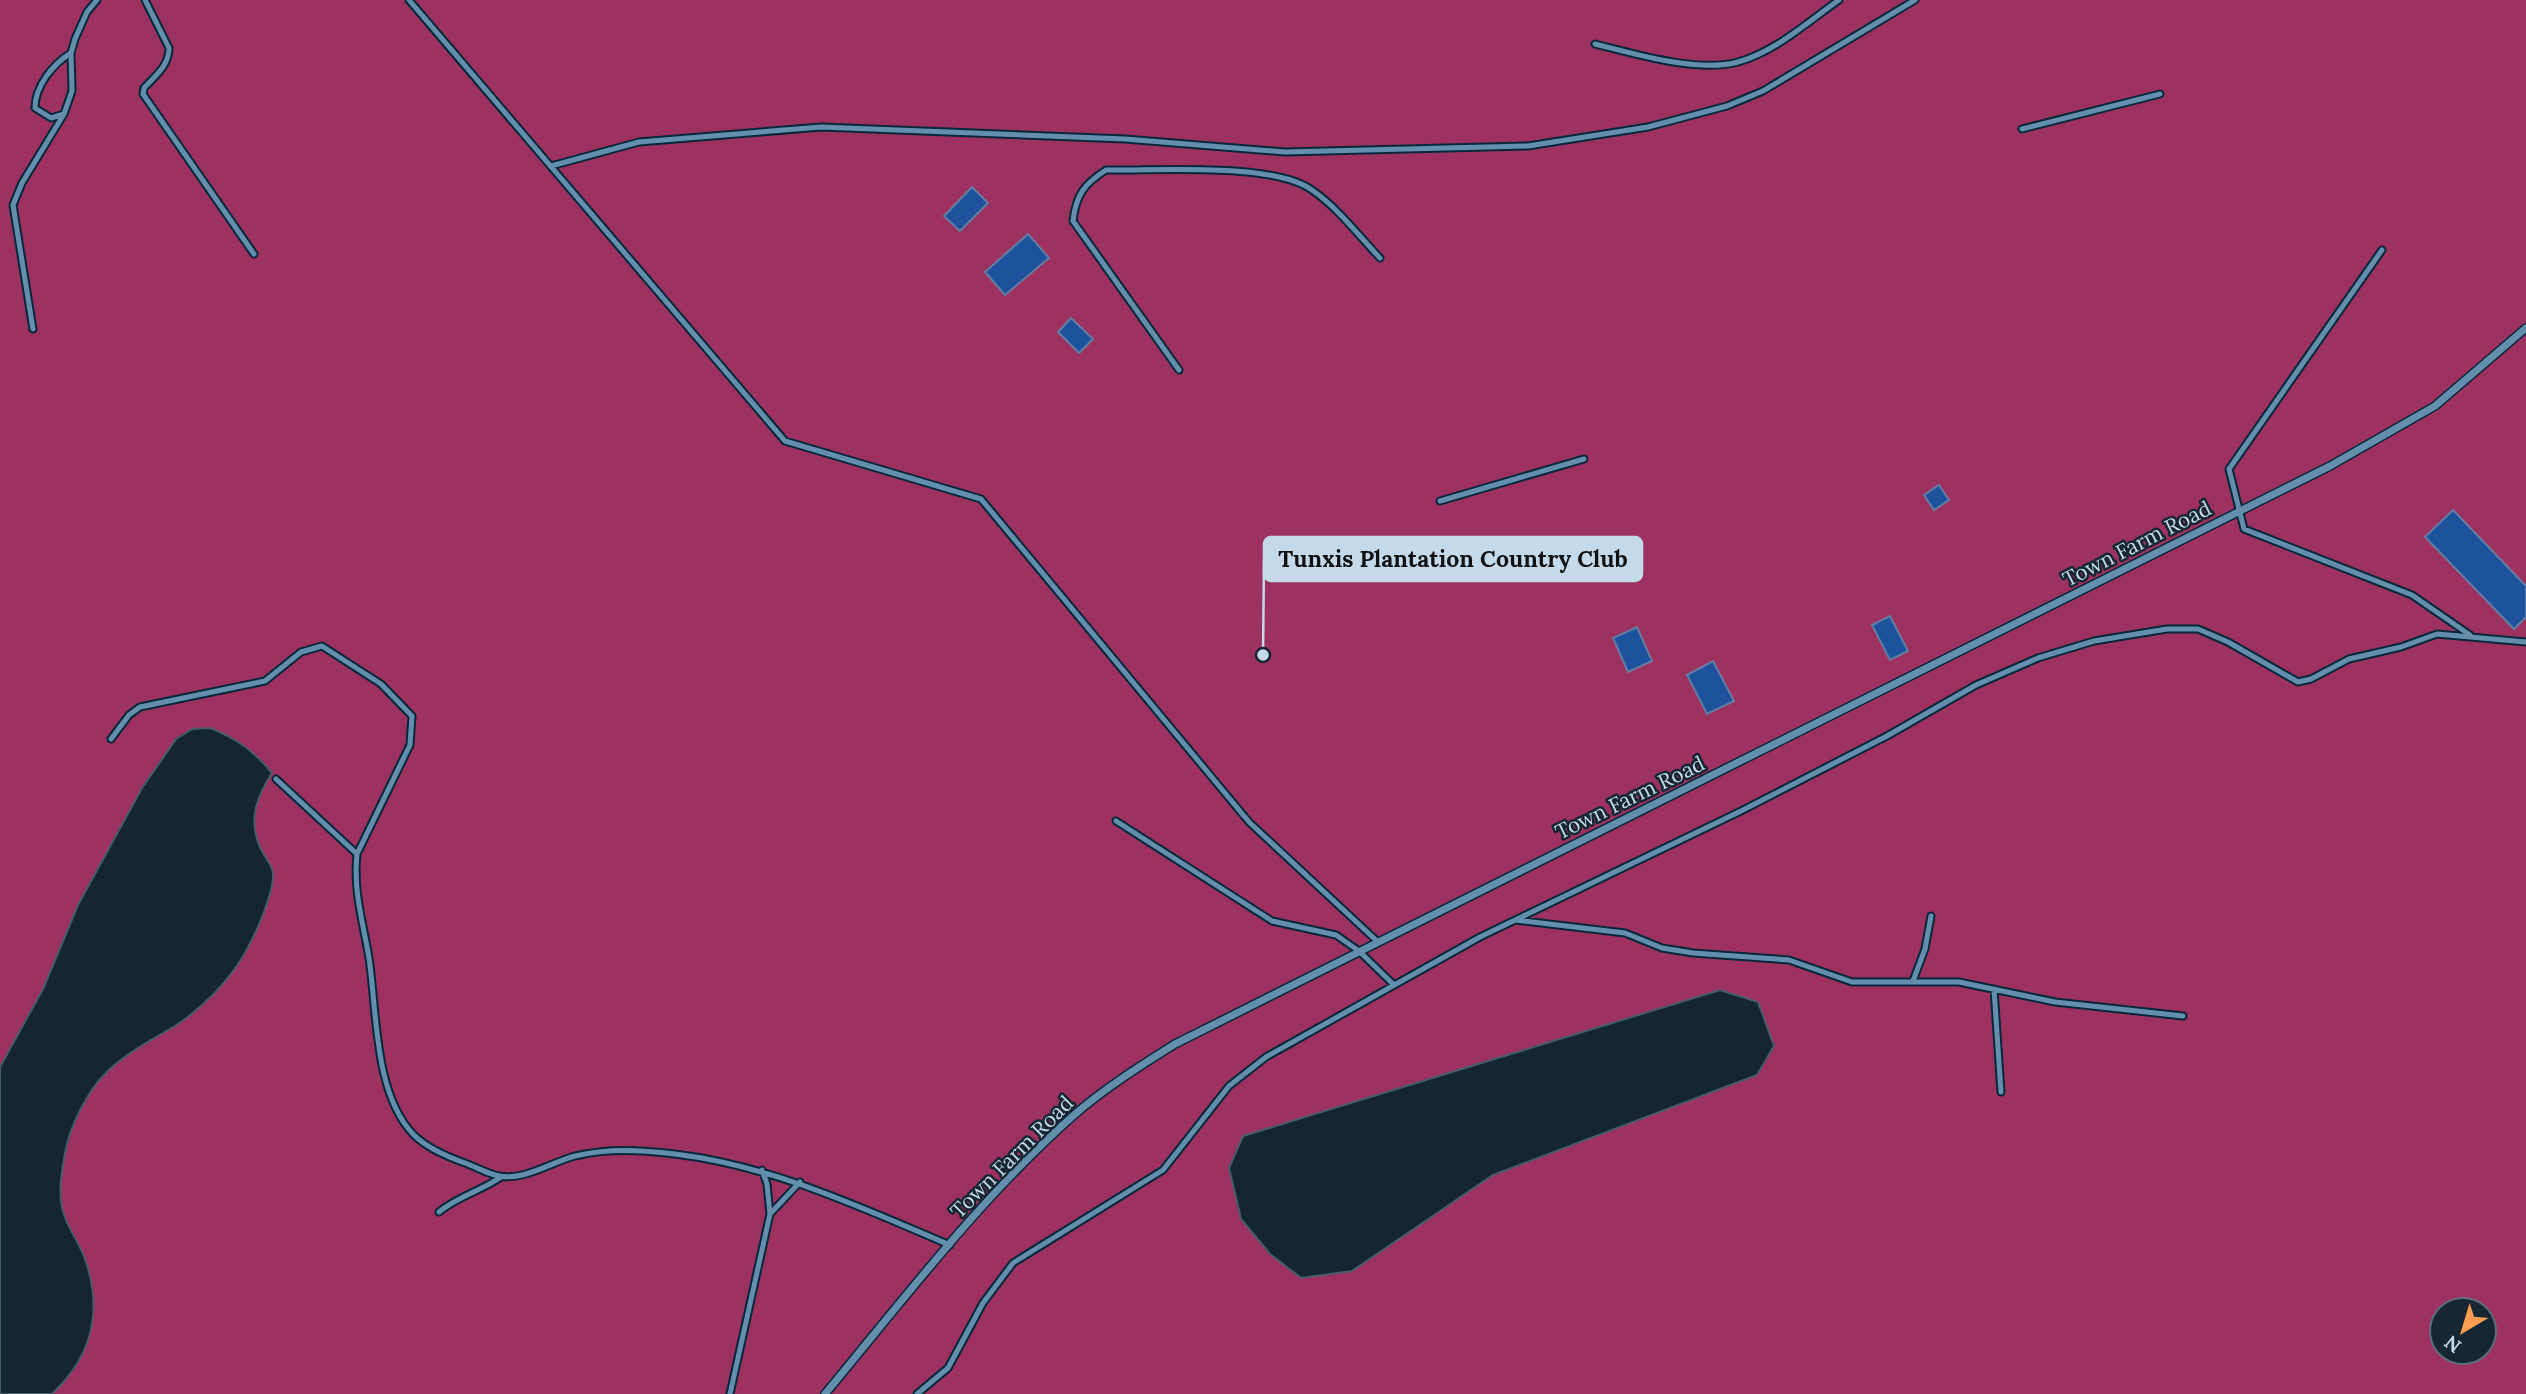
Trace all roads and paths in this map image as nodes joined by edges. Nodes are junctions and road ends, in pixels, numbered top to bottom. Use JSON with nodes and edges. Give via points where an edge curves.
{"nodes":[{"id":1,"x":97,"y":0,"type":"edge"},
{"id":2,"x":145,"y":0,"type":"edge"},
{"id":3,"x":409,"y":0,"type":"edge"},
{"id":4,"x":1839,"y":0,"type":"edge"},
{"id":5,"x":1915,"y":0,"type":"edge"},
{"id":6,"x":1595,"y":44,"type":"dead end"},
{"id":7,"x":71,"y":53,"type":"junction"},
{"id":8,"x":2160,"y":94,"type":"dead end"},
{"id":9,"x":64,"y":114,"type":"junction"},
{"id":10,"x":2022,"y":129,"type":"dead end"},
{"id":11,"x":551,"y":166,"type":"junction"},
{"id":12,"x":2382,"y":250,"type":"dead end"},
{"id":13,"x":254,"y":254,"type":"dead end"},
{"id":14,"x":1380,"y":258,"type":"dead end"},
{"id":15,"x":2526,"y":328,"type":"edge"},
{"id":16,"x":33,"y":330,"type":"dead end"},
{"id":17,"x":1179,"y":370,"type":"dead end"},
{"id":18,"x":1584,"y":459,"type":"dead end"},
{"id":19,"x":1440,"y":501,"type":"dead end"},
{"id":20,"x":2240,"y":510,"type":"junction"},
{"id":21,"x":2473,"y":637,"type":"junction"},
{"id":22,"x":2526,"y":642,"type":"edge"},
{"id":23,"x":111,"y":739,"type":"dead end"},
{"id":24,"x":276,"y":779,"type":"dead end"},
{"id":25,"x":1116,"y":821,"type":"dead end"},
{"id":26,"x":357,"y":854,"type":"junction"},
{"id":27,"x":1931,"y":916,"type":"dead end"},
{"id":28,"x":1515,"y":920,"type":"junction"},
{"id":29,"x":1378,"y":942,"type":"junction"},
{"id":30,"x":1359,"y":951,"type":"junction"},
{"id":31,"x":1913,"y":981,"type":"junction"},
{"id":32,"x":1394,"y":985,"type":"junction"},
{"id":33,"x":1994,"y":989,"type":"junction"},
{"id":34,"x":2183,"y":1016,"type":"dead end"},
{"id":35,"x":2001,"y":1091,"type":"dead end"},
{"id":36,"x":762,"y":1170,"type":"junction"},
{"id":37,"x":501,"y":1177,"type":"junction"},
{"id":38,"x":800,"y":1182,"type":"junction"},
{"id":39,"x":439,"y":1212,"type":"dead end"},
{"id":40,"x":770,"y":1214,"type":"junction"},
{"id":41,"x":950,"y":1245,"type":"junction"},
{"id":42,"x":730,"y":1394,"type":"edge"},
{"id":43,"x":825,"y":1394,"type":"edge"},
{"id":44,"x":917,"y":1394,"type":"edge"}],
"edges":[{"from":1,"to":7,"type":"lane","via":[[87,12]]},
{"from":2,"to":13,"type":"lane","via":[[169,54],[143,94]]},
{"from":3,"to":11,"type":"lane"},
{"from":4,"to":6,"type":"lane","via":[[1764,51],[1738,62],[1656,58]]},
{"from":5,"to":11,"type":"lane","via":[[1763,91],[1727,106],[1648,127],[1528,146],[1285,152],[1125,139],[821,127],[639,142]]},
{"from":7,"to":9,"type":"lane","via":[[72,90]]},
{"from":7,"to":9,"type":"lane","via":[[59,61],[35,97],[35,108],[51,118]]},
{"from":8,"to":10,"type":"lane"},
{"from":9,"to":16,"type":"lane","via":[[13,205]]},
{"from":11,"to":29,"type":"lane","via":[[785,441],[981,499],[1249,822]]},
{"from":12,"to":20,"type":"lane","via":[[2229,469]]},
{"from":14,"to":17,"type":"lane","via":[[1312,190],[1289,179],[1255,173],[1106,170],[1087,182],[1075,199],[1073,221]]},
{"from":15,"to":20,"type":"street","name":"Town Farm Road","via":[[2435,406],[2330,466]]},
{"from":18,"to":19,"type":"lane"},
{"from":20,"to":21,"type":"lane","via":[[2244,529],[2412,594]]},
{"from":20,"to":29,"type":"street","name":"Town Farm Road"},
{"from":21,"to":22,"type":"lane"},
{"from":21,"to":28,"type":"lane","via":[[2437,634],[2349,659],[2298,682],[2197,629],[2094,641],[2038,658],[1976,685],[1851,755]]},
{"from":23,"to":26,"type":"lane","via":[[140,707],[265,681],[301,652],[322,646],[381,684],[412,716],[410,745]]},
{"from":24,"to":26,"type":"lane"},
{"from":25,"to":30,"type":"lane","via":[[1272,921],[1336,935]]},
{"from":26,"to":37,"type":"lane","via":[[354,883],[384,1076],[395,1104],[414,1135],[450,1158]]},
{"from":27,"to":31,"type":"lane"},
{"from":28,"to":31,"type":"lane","via":[[1625,933],[1662,948],[1693,953],[1789,960],[1852,982]]},
{"from":28,"to":32,"type":"lane"},
{"from":29,"to":30,"type":"street","name":"Town Farm Road"},
{"from":30,"to":32,"type":"lane"},
{"from":30,"to":41,"type":"street","name":"Town Farm Road","via":[[1175,1044],[1130,1073],[1075,1114],[1032,1155]]},
{"from":31,"to":33,"type":"lane","via":[[1959,982]]},
{"from":32,"to":44,"type":"lane","via":[[1266,1057],[1229,1086],[1163,1170],[1013,1263],[983,1303],[947,1368]]},
{"from":33,"to":34,"type":"lane","via":[[2055,1002]]},
{"from":33,"to":35,"type":"lane"},
{"from":36,"to":37,"type":"lane","via":[[633,1149],[574,1156]]},
{"from":36,"to":38,"type":"lane"},
{"from":36,"to":40,"type":"lane"},
{"from":37,"to":39,"type":"lane"},
{"from":38,"to":40,"type":"lane"},
{"from":38,"to":41,"type":"lane"},
{"from":40,"to":42,"type":"lane"},
{"from":41,"to":43,"type":"street","name":"Town Farm Road"}]}
